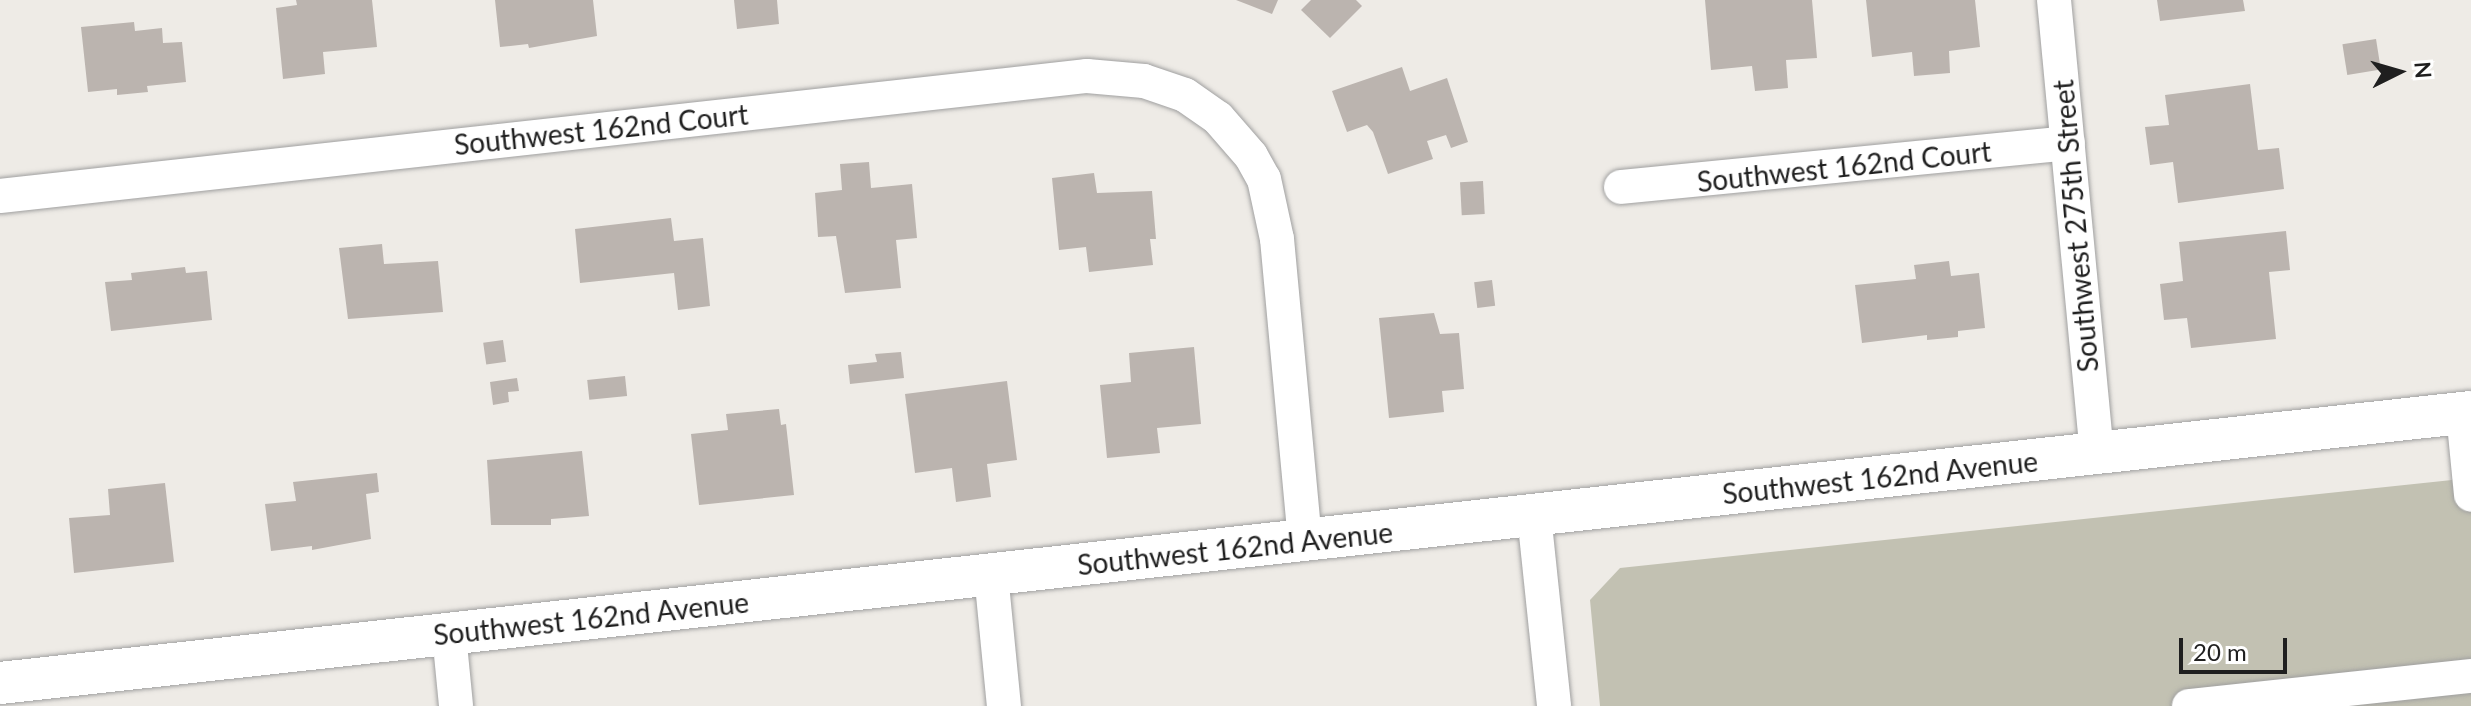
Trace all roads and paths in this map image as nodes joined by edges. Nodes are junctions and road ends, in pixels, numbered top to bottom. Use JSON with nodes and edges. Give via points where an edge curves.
{"nodes":[{"id":1,"x":2054,"y":0,"type":"edge"},
{"id":2,"x":2068,"y":143,"type":"junction"},
{"id":3,"x":1621,"y":187,"type":"dead end"},
{"id":4,"x":0,"y":196,"type":"edge"},
{"id":5,"x":2467,"y":413,"type":"edge"},
{"id":6,"x":2097,"y":453,"type":"junction"},
{"id":7,"x":2471,"y":495,"type":"edge"},
{"id":8,"x":1534,"y":515,"type":"junction"},
{"id":9,"x":1305,"y":540,"type":"junction"},
{"id":10,"x":991,"y":574,"type":"junction"},
{"id":11,"x":449,"y":634,"type":"junction"},
{"id":12,"x":2471,"y":676,"type":"edge"},
{"id":13,"x":0,"y":683,"type":"edge"},
{"id":14,"x":456,"y":706,"type":"edge"},
{"id":15,"x":1004,"y":706,"type":"edge"},
{"id":16,"x":1554,"y":706,"type":"edge"},
{"id":17,"x":2189,"y":706,"type":"edge"}],
"edges":[{"from":1,"to":2,"type":"street","name":"Southwest 275th Street"},
{"from":2,"to":3,"type":"street","name":"Southwest 162nd Court"},
{"from":2,"to":6,"type":"street","name":"Southwest 275th Street"},
{"from":4,"to":9,"type":"street","name":"Southwest 162nd Court","via":[[1087,76],[1144,81],[1199,103],[1234,134],[1251,156],[1271,201]]},
{"from":5,"to":6,"type":"street","name":"Southwest 162nd Avenue"},
{"from":5,"to":7,"type":"street"},
{"from":6,"to":8,"type":"street","name":"Southwest 162nd Avenue"},
{"from":8,"to":9,"type":"street","name":"Southwest 162nd Avenue"},
{"from":8,"to":16,"type":"street"},
{"from":9,"to":10,"type":"street","name":"Southwest 162nd Avenue"},
{"from":10,"to":11,"type":"street","name":"Southwest 162nd Avenue"},
{"from":10,"to":15,"type":"street"},
{"from":11,"to":13,"type":"street","name":"Southwest 162nd Avenue"},
{"from":11,"to":14,"type":"street"},
{"from":12,"to":17,"type":"street"}]}
